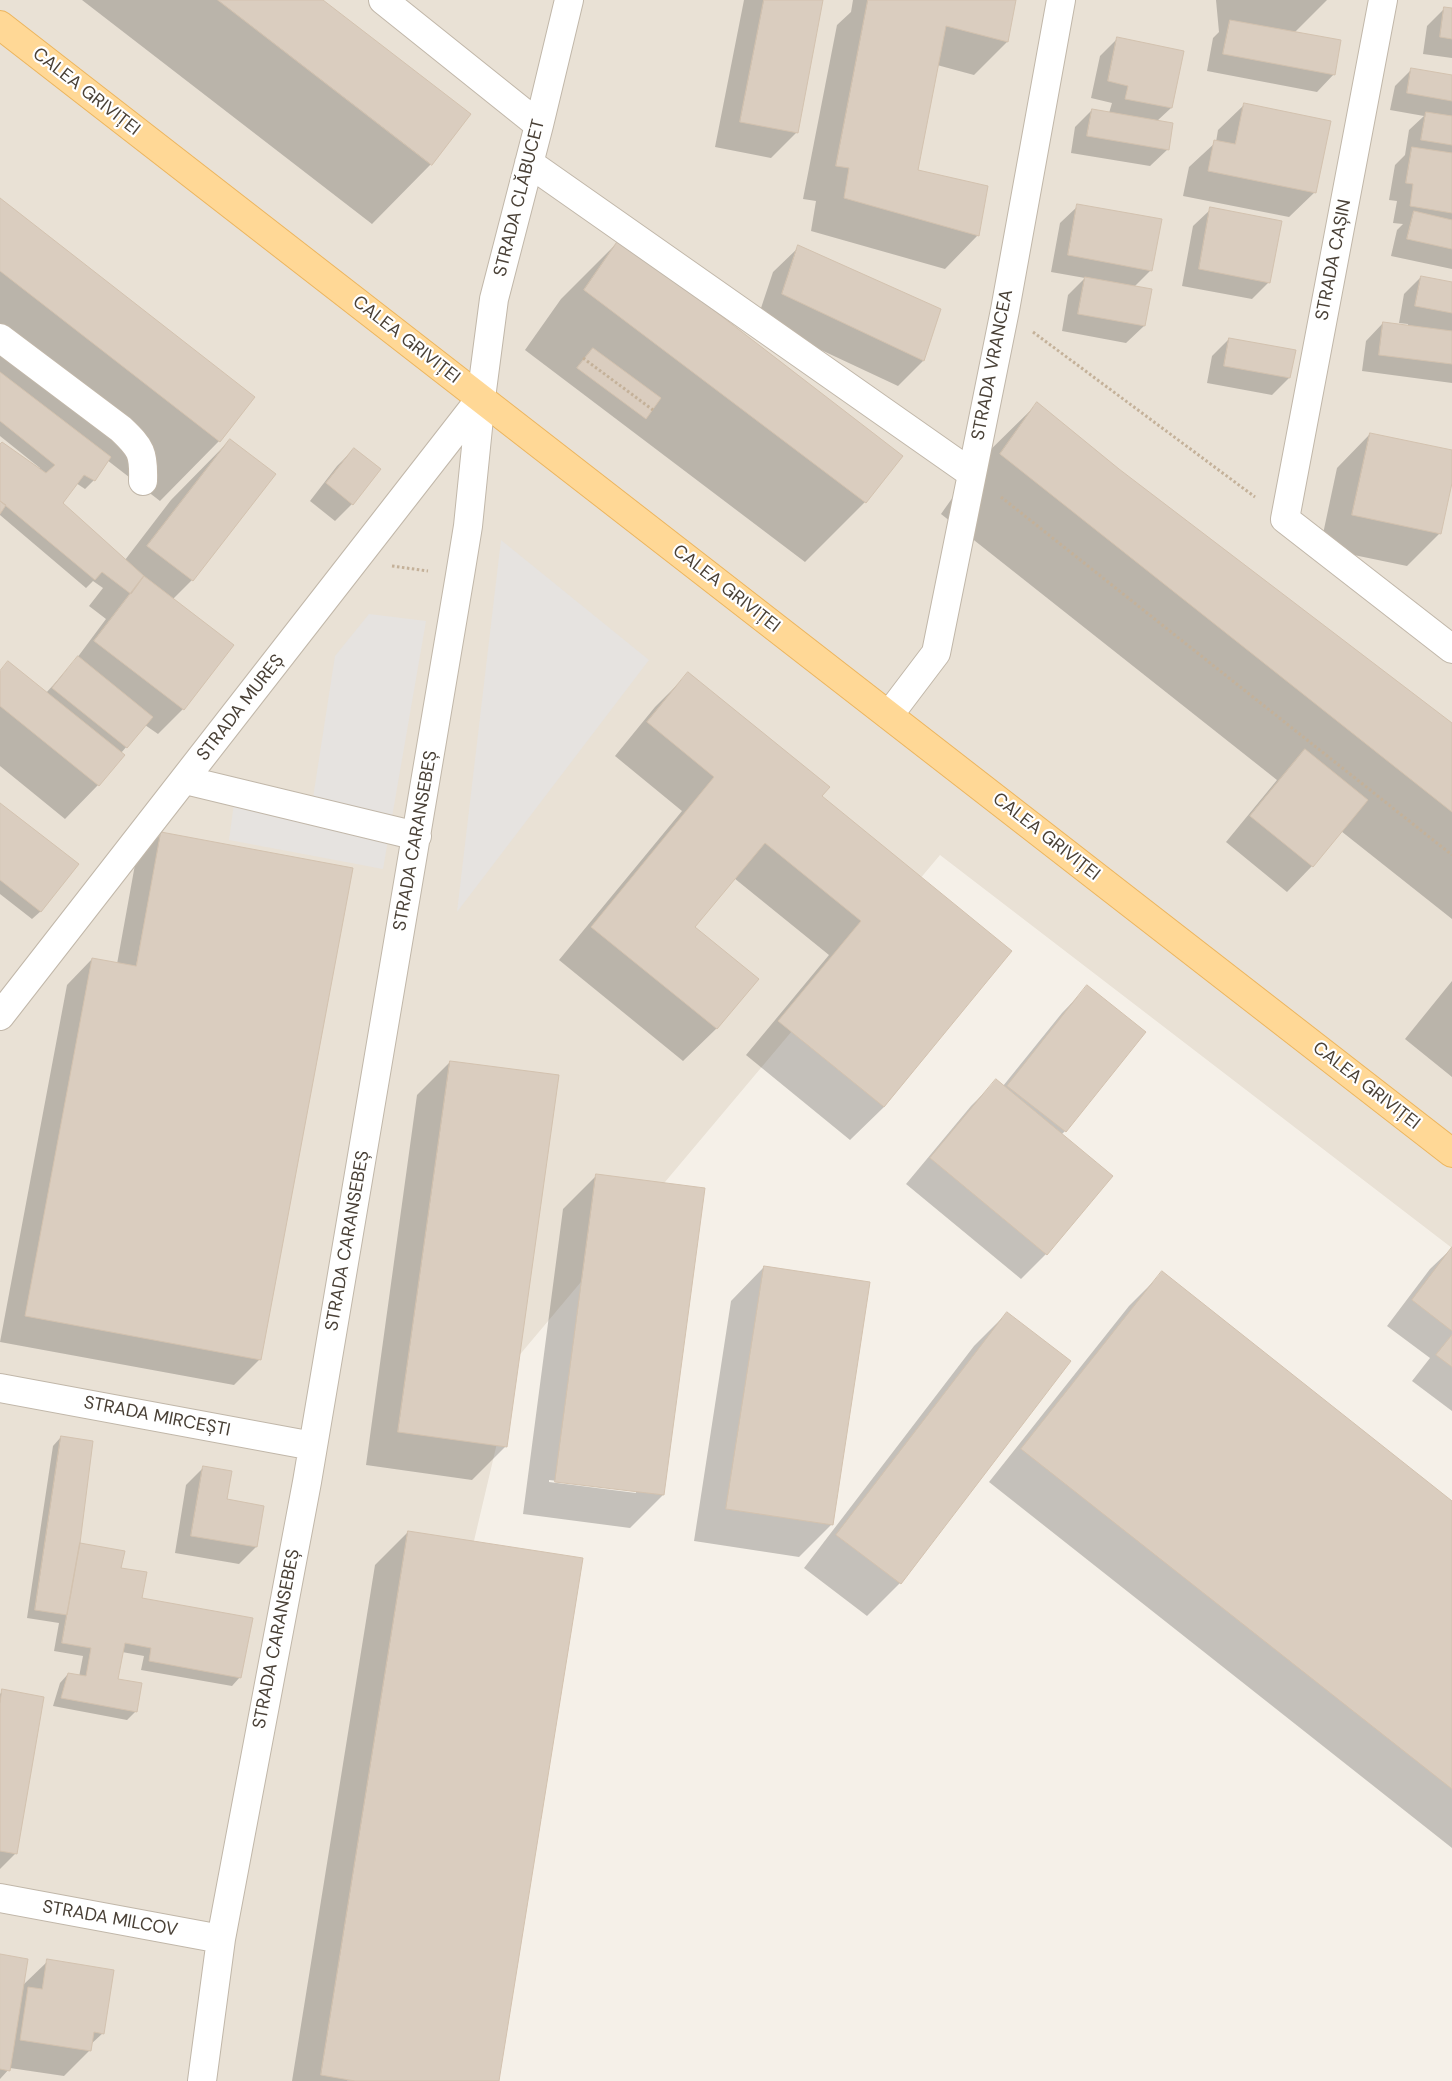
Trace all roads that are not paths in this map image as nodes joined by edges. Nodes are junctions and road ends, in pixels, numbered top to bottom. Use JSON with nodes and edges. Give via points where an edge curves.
{"nodes":[{"id":1,"x":383,"y":0,"type":"edge"},
{"id":2,"x":569,"y":0,"type":"edge"},
{"id":3,"x":1061,"y":0,"type":"edge"},
{"id":4,"x":1383,"y":0,"type":"edge"},
{"id":5,"x":0,"y":25,"type":"edge"},
{"id":6,"x":540,"y":124,"type":"junction"},
{"id":7,"x":530,"y":163,"type":"junction"},
{"id":8,"x":0,"y":338,"type":"edge"},
{"id":9,"x":481,"y":398,"type":"junction"},
{"id":10,"x":971,"y":473,"type":"junction"},
{"id":11,"x":143,"y":481,"type":"dead end"},
{"id":12,"x":1452,"y":649,"type":"edge"},
{"id":13,"x":889,"y":715,"type":"junction"},
{"id":14,"x":185,"y":780,"type":"junction"},
{"id":15,"x":417,"y":836,"type":"junction"},
{"id":16,"x":0,"y":1016,"type":"edge"},
{"id":17,"x":1452,"y":1153,"type":"edge"},
{"id":18,"x":0,"y":1388,"type":"edge"},
{"id":19,"x":313,"y":1446,"type":"junction"},
{"id":20,"x":0,"y":1898,"type":"edge"},
{"id":21,"x":221,"y":1939,"type":"junction"},
{"id":22,"x":202,"y":2081,"type":"edge"}],
"edges":[{"from":1,"to":6,"type":"street"},
{"from":2,"to":6,"type":"street","name":"STRADA CLĂBUCET"},
{"from":3,"to":10,"type":"street","name":"STRADA VRANCEA","via":[[1005,310]]},
{"from":4,"to":12,"type":"street","name":"STRADA CAȘIN","via":[[1285,519]]},
{"from":5,"to":9,"type":"main road","name":"CALEA GRIVIȚEI"},
{"from":6,"to":7,"type":"street","name":"STRADA CLĂBUCET"},
{"from":7,"to":9,"type":"street","name":"STRADA CLĂBUCET","via":[[494,299]]},
{"from":7,"to":10,"type":"street"},
{"from":8,"to":11,"type":"street","via":[[136,443],[144,459]]},
{"from":9,"to":13,"type":"main road","name":"CALEA GRIVIȚEI"},
{"from":9,"to":14,"type":"street","name":"STRADA MUREȘ"},
{"from":9,"to":15,"type":"street","name":"STRADA CARANSEBEȘ","via":[[469,518]]},
{"from":10,"to":13,"type":"street","name":"STRADA VRANCEA","via":[[936,653]]},
{"from":13,"to":17,"type":"main road","name":"CALEA GRIVIȚEI"},
{"from":14,"to":15,"type":"street"},
{"from":14,"to":16,"type":"street","name":"STRADA MUREȘ"},
{"from":15,"to":19,"type":"street","name":"STRADA CARANSEBEȘ"},
{"from":18,"to":19,"type":"street","name":"STRADA MIRCEȘTI"},
{"from":19,"to":21,"type":"street","name":"STRADA CARANSEBEȘ"},
{"from":20,"to":21,"type":"street","name":"STRADA MILCOV"},
{"from":21,"to":22,"type":"street","name":"STRADA CARANSEBEȘ"}]}
